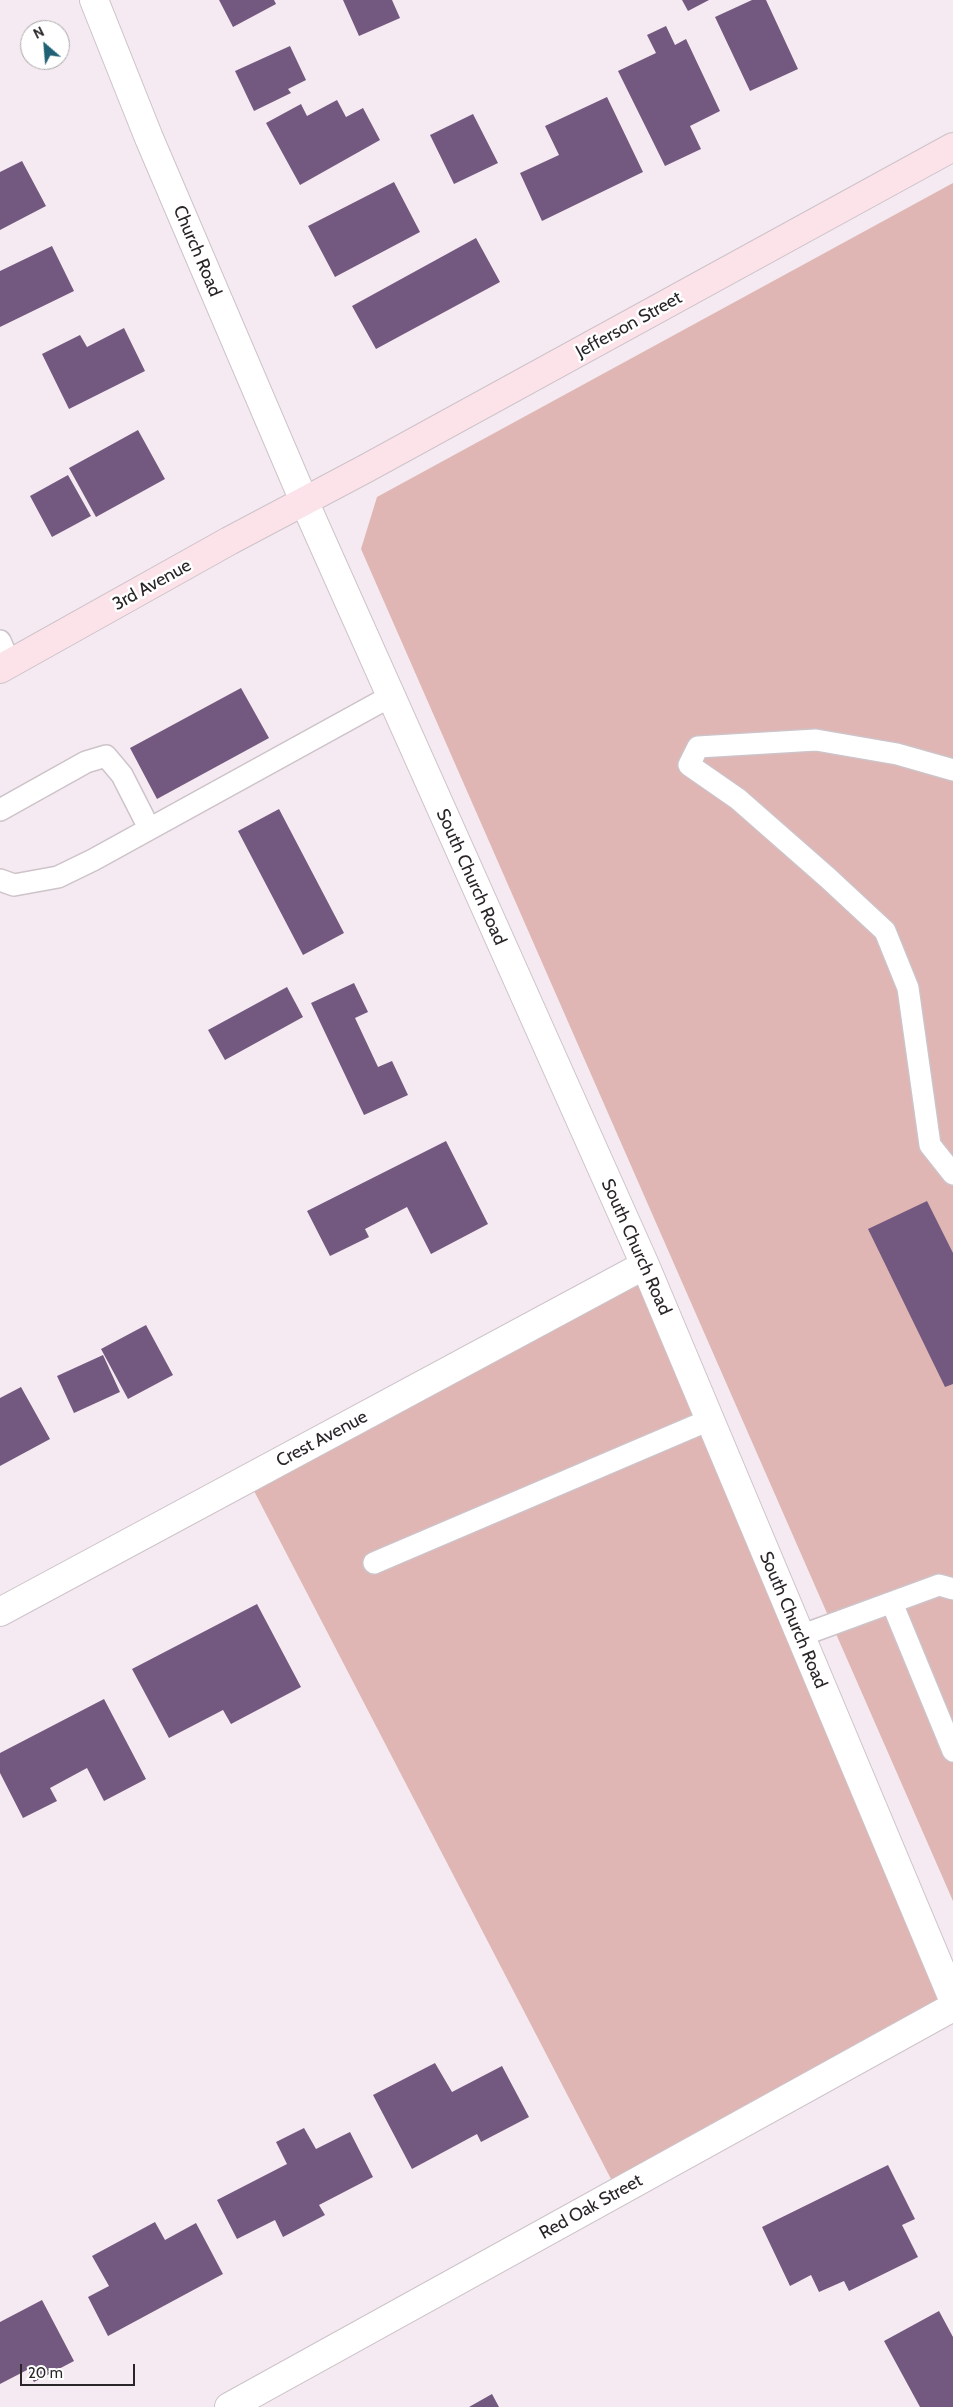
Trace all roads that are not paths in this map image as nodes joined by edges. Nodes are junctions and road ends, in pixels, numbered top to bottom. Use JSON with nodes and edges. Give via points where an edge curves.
{"nodes":[{"id":1,"x":94,"y":0,"type":"edge"},
{"id":2,"x":953,"y":147,"type":"edge"},
{"id":3,"x":304,"y":501,"type":"junction"},
{"id":4,"x":3,"y":658,"type":"edge"},
{"id":5,"x":391,"y":696,"type":"junction"},
{"id":6,"x":953,"y":770,"type":"edge"},
{"id":7,"x":0,"y":810,"type":"edge"},
{"id":8,"x":150,"y":828,"type":"junction"},
{"id":9,"x":0,"y":880,"type":"edge"},
{"id":10,"x":953,"y":1174,"type":"edge"},
{"id":11,"x":644,"y":1265,"type":"junction"},
{"id":12,"x":709,"y":1420,"type":"junction"},
{"id":13,"x":374,"y":1563,"type":"dead end"},
{"id":14,"x":953,"y":1589,"type":"edge"},
{"id":15,"x":892,"y":1603,"type":"junction"},
{"id":16,"x":0,"y":1612,"type":"edge"},
{"id":17,"x":800,"y":1636,"type":"junction"},
{"id":18,"x":953,"y":1751,"type":"edge"},
{"id":19,"x":953,"y":1999,"type":"edge"},
{"id":20,"x":953,"y":2007,"type":"edge"},
{"id":21,"x":230,"y":2407,"type":"edge"}],
"edges":[{"from":1,"to":3,"type":"street","name":"Church Road"},
{"from":2,"to":3,"type":"street","name":"Jefferson Street"},
{"from":3,"to":4,"type":"street","name":"3rd Avenue"},
{"from":3,"to":5,"type":"street","name":"South Church Road"},
{"from":5,"to":8,"type":"lane"},
{"from":5,"to":11,"type":"street","name":"South Church Road"},
{"from":6,"to":10,"type":"lane","via":[[897,754],[816,740],[698,748],[689,765],[738,800],[885,931],[908,988],[930,1145]]},
{"from":7,"to":8,"type":"lane","via":[[86,762],[106,756],[122,775]]},
{"from":8,"to":9,"type":"lane","via":[[58,876],[14,885]]},
{"from":11,"to":12,"type":"street","name":"South Church Road"},
{"from":11,"to":16,"type":"street","name":"Crest Avenue"},
{"from":12,"to":13,"type":"lane"},
{"from":12,"to":17,"type":"street","name":"South Church Road"},
{"from":14,"to":15,"type":"lane","via":[[939,1585]]},
{"from":15,"to":17,"type":"lane"},
{"from":15,"to":18,"type":"lane"},
{"from":17,"to":19,"type":"street","name":"South Church Road"},
{"from":20,"to":21,"type":"street","name":"Red Oak Street"}]}
